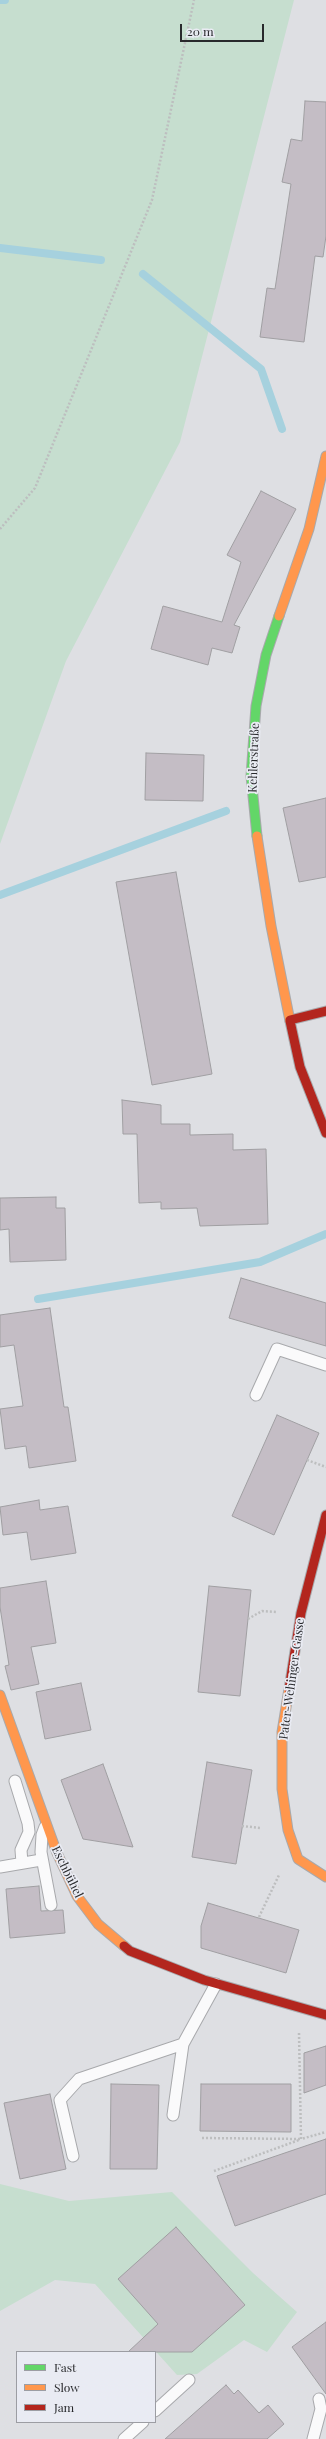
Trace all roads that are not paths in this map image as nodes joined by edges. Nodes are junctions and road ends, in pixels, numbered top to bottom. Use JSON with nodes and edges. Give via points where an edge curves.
{"nodes":[{"id":1,"x":326,"y":456,"type":"edge"},
{"id":2,"x":326,"y":1011,"type":"edge"},
{"id":3,"x":290,"y":1020,"type":"junction"},
{"id":4,"x":326,"y":1133,"type":"edge"},
{"id":5,"x":326,"y":1366,"type":"edge"},
{"id":6,"x":256,"y":1394,"type":"dead end"},
{"id":7,"x":326,"y":1515,"type":"edge"},
{"id":8,"x":0,"y":1695,"type":"edge"},
{"id":9,"x":15,"y":1781,"type":"dead end"},
{"id":10,"x":46,"y":1824,"type":"junction"},
{"id":11,"x":42,"y":1860,"type":"junction"},
{"id":12,"x":22,"y":1863,"type":"junction"},
{"id":13,"x":0,"y":1867,"type":"edge"},
{"id":14,"x":326,"y":1877,"type":"edge"},
{"id":15,"x":51,"y":1905,"type":"dead end"},
{"id":16,"x":216,"y":1984,"type":"junction"},
{"id":17,"x":326,"y":2015,"type":"edge"},
{"id":18,"x":184,"y":2044,"type":"junction"},
{"id":19,"x":173,"y":2115,"type":"dead end"},
{"id":20,"x":73,"y":2156,"type":"dead end"},
{"id":21,"x":189,"y":2380,"type":"dead end"},
{"id":22,"x":319,"y":2399,"type":"dead end"},
{"id":23,"x":156,"y":2410,"type":"edge"},
{"id":24,"x":142,"y":2423,"type":"edge"},
{"id":25,"x":124,"y":2439,"type":"edge"},
{"id":26,"x":313,"y":2439,"type":"edge"}],
"edges":[{"from":1,"to":3,"type":"street","name":"Kehlerstraße","via":[[309,529],[266,655],[256,706],[250,776],[271,926]]},
{"from":2,"to":3,"type":"street"},
{"from":3,"to":4,"type":"street","name":"Kehlerstraße","via":[[300,1067]]},
{"from":5,"to":6,"type":"lane","via":[[277,1349]]},
{"from":7,"to":14,"type":"street","name":"Pater-Wehinger-Gasse","via":[[301,1613],[282,1732],[282,1789],[288,1830],[298,1859]]},
{"from":8,"to":10,"type":"street","name":"Eschbühel"},
{"from":9,"to":12,"type":"lane","via":[[29,1832],[21,1850]]},
{"from":10,"to":11,"type":"lane","via":[[42,1835]]},
{"from":10,"to":16,"type":"street","name":"Eschbühel","via":[[77,1896],[98,1924],[130,1951]]},
{"from":11,"to":12,"type":"lane"},
{"from":11,"to":15,"type":"lane"},
{"from":12,"to":13,"type":"lane"},
{"from":16,"to":17,"type":"street","name":"Eschbühel"},
{"from":16,"to":18,"type":"lane"},
{"from":18,"to":19,"type":"lane"},
{"from":18,"to":20,"type":"lane","via":[[79,2079],[60,2100]]},
{"from":21,"to":23,"type":"lane"},
{"from":22,"to":26,"type":"lane","via":[[321,2409]]},
{"from":24,"to":25,"type":"lane"}]}
